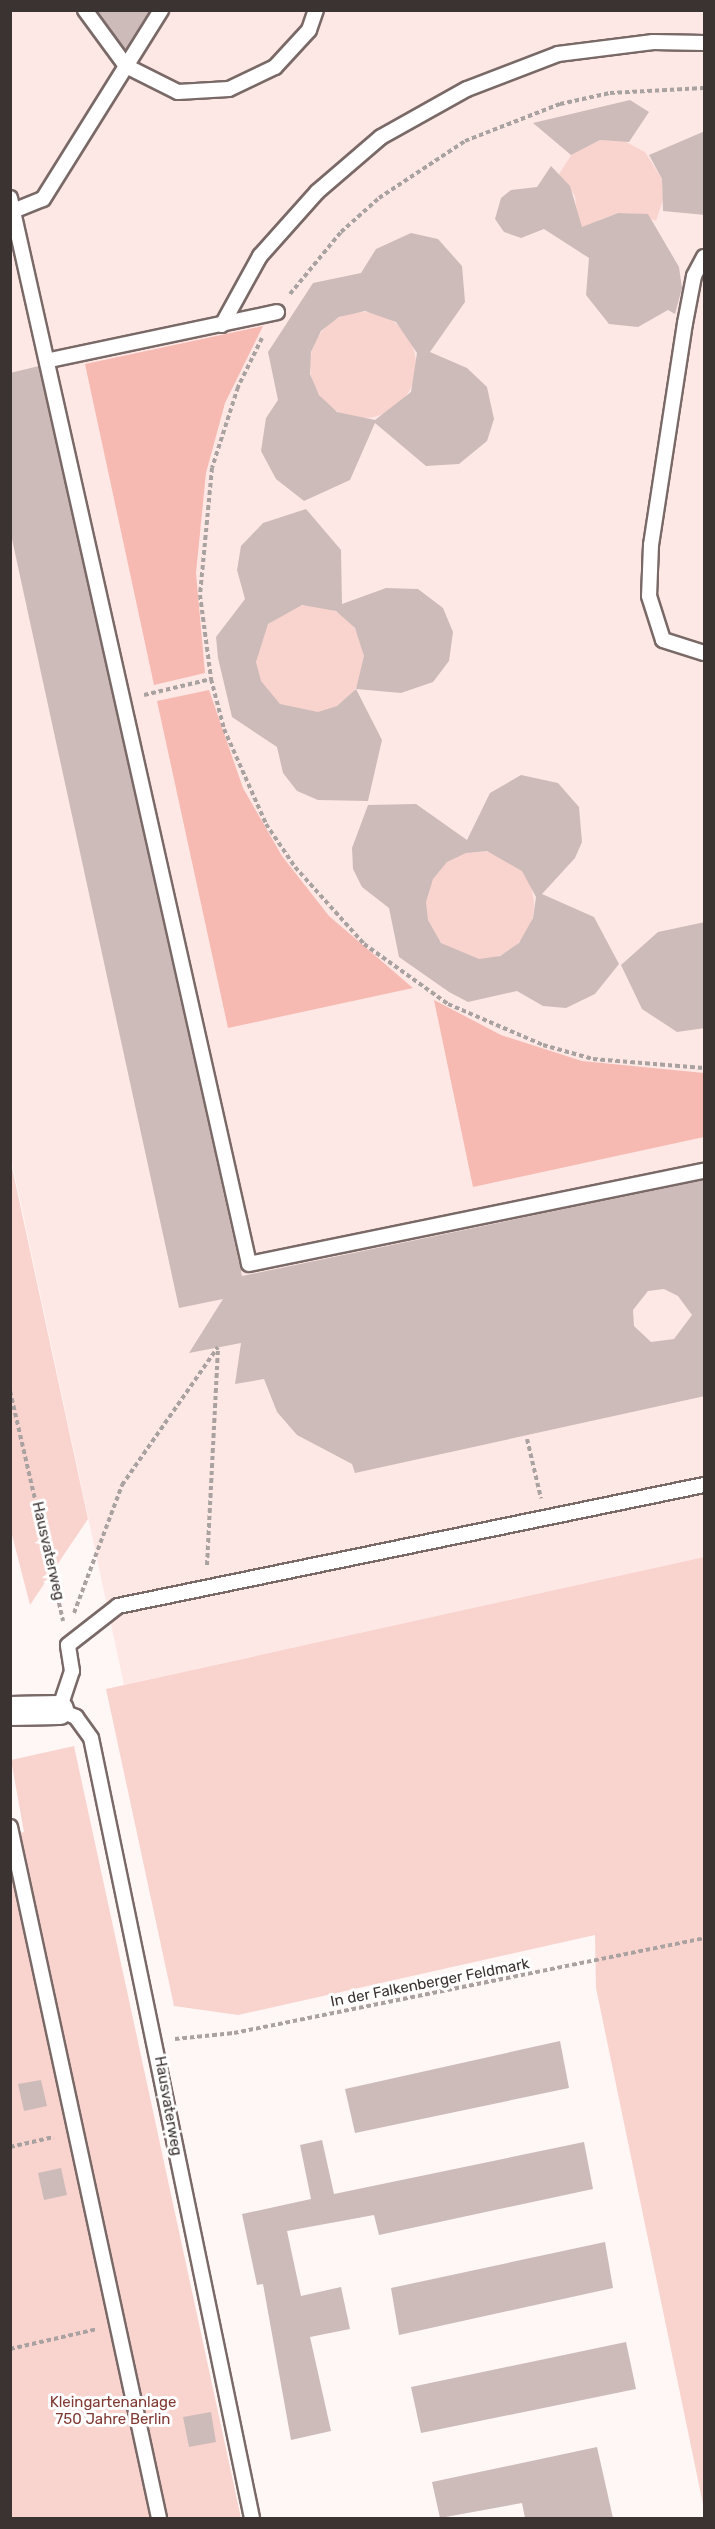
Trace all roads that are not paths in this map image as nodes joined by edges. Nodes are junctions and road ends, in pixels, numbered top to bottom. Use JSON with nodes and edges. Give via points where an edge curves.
{"nodes":[{"id":1,"x":85,"y":10,"type":"edge"},
{"id":2,"x":161,"y":10,"type":"edge"},
{"id":3,"x":316,"y":10,"type":"edge"},
{"id":4,"x":705,"y":43,"type":"edge"},
{"id":5,"x":126,"y":66,"type":"junction"},
{"id":6,"x":12,"y":205,"type":"edge"},
{"id":7,"x":705,"y":257,"type":"edge"},
{"id":8,"x":277,"y":312,"type":"road end"},
{"id":9,"x":222,"y":325,"type":"junction"},
{"id":10,"x":50,"y":360,"type":"junction"},
{"id":11,"x":705,"y":653,"type":"edge"},
{"id":12,"x":705,"y":1171,"type":"edge"},
{"id":13,"x":705,"y":1485,"type":"edge"},
{"id":14,"x":59,"y":1710,"type":"junction"},
{"id":15,"x":10,"y":1711,"type":"edge"},
{"id":16,"x":10,"y":1827,"type":"edge"},
{"id":17,"x":159,"y":2518,"type":"edge"},
{"id":18,"x":252,"y":2518,"type":"edge"}],
"edges":[{"from":1,"to":5,"type":"lane"},
{"from":2,"to":5,"type":"lane"},
{"from":3,"to":5,"type":"lane","via":[[309,30],[275,67],[229,89],[178,92]]},
{"from":4,"to":9,"type":"lane","via":[[653,42],[558,54],[467,89],[381,137],[317,192],[260,256]]},
{"from":5,"to":6,"type":"lane","via":[[43,199]]},
{"from":6,"to":10,"type":"lane"},
{"from":7,"to":11,"type":"lane","via":[[694,276],[685,323],[651,545],[649,596],[663,640]]},
{"from":8,"to":9,"type":"lane"},
{"from":9,"to":10,"type":"lane"},
{"from":10,"to":12,"type":"lane","via":[[249,1264]]},
{"from":13,"to":14,"type":"lane","via":[[118,1606],[68,1645],[72,1671]]},
{"from":14,"to":15,"type":"street"},
{"from":14,"to":18,"type":"lane","name":"Hausvaterweg","via":[[76,1717],[91,1738],[158,2040],[158,2067]]},
{"from":16,"to":17,"type":"lane"}]}
